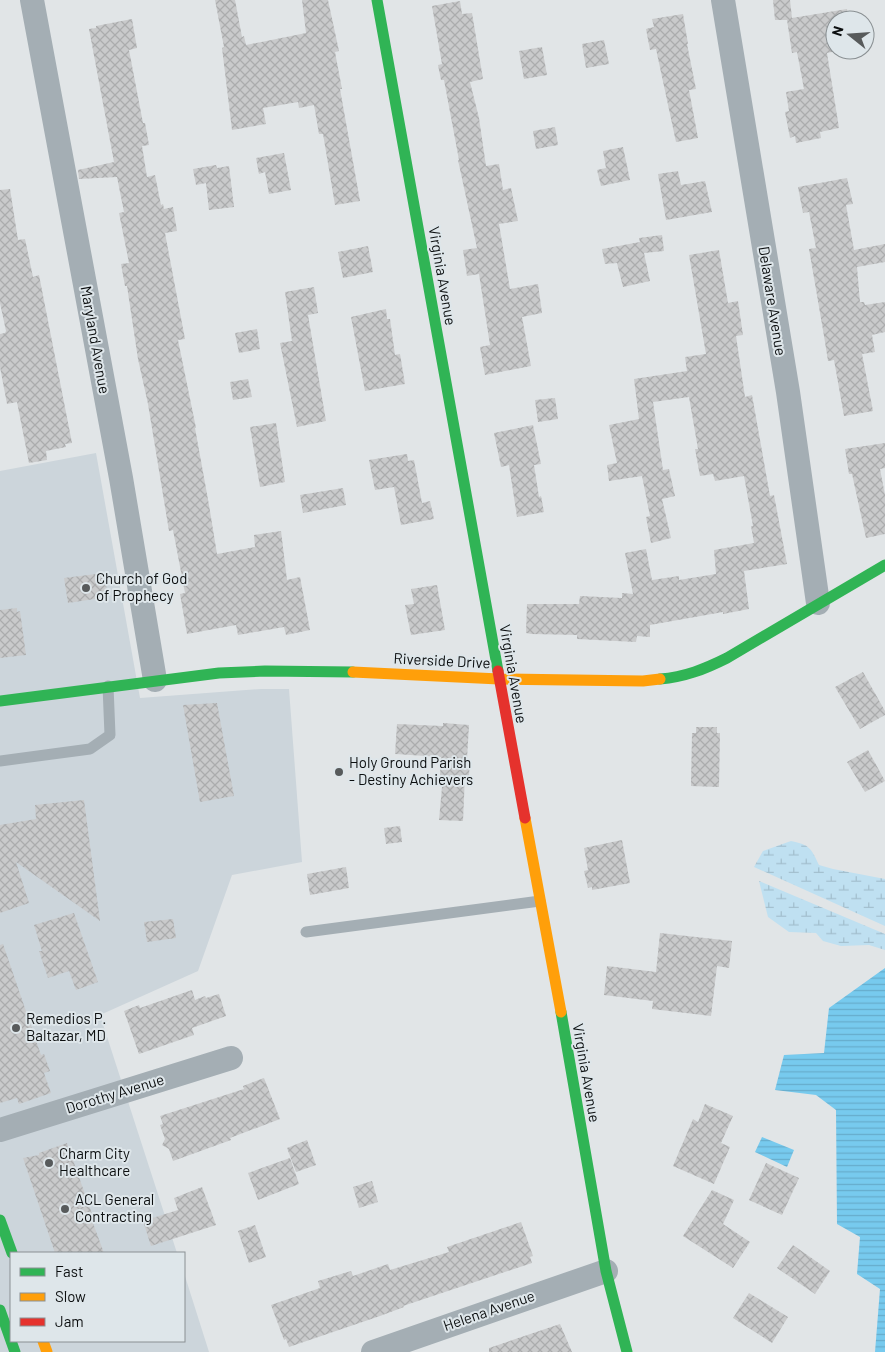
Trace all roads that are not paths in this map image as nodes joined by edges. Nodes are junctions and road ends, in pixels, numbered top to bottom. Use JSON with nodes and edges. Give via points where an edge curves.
{"nodes":[{"id":1,"x":32,"y":0,"type":"edge"},
{"id":2,"x":377,"y":0,"type":"edge"},
{"id":3,"x":723,"y":0,"type":"edge"},
{"id":4,"x":881,"y":567,"type":"edge"},
{"id":5,"x":885,"y":582,"type":"edge"},
{"id":6,"x":818,"y":603,"type":"junction"},
{"id":7,"x":499,"y":679,"type":"junction"},
{"id":8,"x":155,"y":680,"type":"junction"},
{"id":9,"x":108,"y":686,"type":"junction"},
{"id":10,"x":0,"y":701,"type":"edge"},
{"id":11,"x":0,"y":761,"type":"edge"},
{"id":12,"x":540,"y":901,"type":"junction"},
{"id":13,"x":306,"y":932,"type":"dead end"},
{"id":14,"x":231,"y":1058,"type":"dead end"},
{"id":15,"x":0,"y":1130,"type":"edge"},
{"id":16,"x":0,"y":1220,"type":"edge"},
{"id":17,"x":10,"y":1252,"type":"edge"},
{"id":18,"x":606,"y":1270,"type":"junction"},
{"id":19,"x":0,"y":1310,"type":"edge"},
{"id":20,"x":2,"y":1321,"type":"edge"},
{"id":21,"x":10,"y":1340,"type":"edge"},
{"id":22,"x":373,"y":1352,"type":"edge"},
{"id":23,"x":627,"y":1352,"type":"edge"}],
"edges":[{"from":1,"to":8,"type":"street","name":"Maryland Avenue"},
{"from":2,"to":7,"type":"street","name":"Virginia Avenue"},
{"from":3,"to":6,"type":"street","name":"Delaware Avenue","via":[[788,392]]},
{"from":4,"to":5,"type":"lane"},
{"from":4,"to":6,"type":"street","name":"Riverside Drive"},
{"from":6,"to":7,"type":"street","name":"Riverside Drive","via":[[727,658],[701,671],[676,678],[643,681]]},
{"from":7,"to":8,"type":"street","name":"Riverside Drive","via":[[284,671],[219,673]]},
{"from":7,"to":12,"type":"street","name":"Virginia Avenue"},
{"from":8,"to":9,"type":"street","name":"Riverside Drive"},
{"from":9,"to":10,"type":"street","name":"Riverside Drive"},
{"from":9,"to":11,"type":"lane","via":[[110,735],[90,749]]},
{"from":12,"to":13,"type":"lane"},
{"from":12,"to":18,"type":"street","name":"Virginia Avenue"},
{"from":14,"to":15,"type":"street","name":"Dorothy Avenue"},
{"from":16,"to":17,"type":"street"},
{"from":18,"to":22,"type":"street","name":"Helena Avenue"},
{"from":18,"to":23,"type":"street","name":"Virginia Avenue"},
{"from":19,"to":20,"type":"street"},
{"from":20,"to":21,"type":"street"}]}
